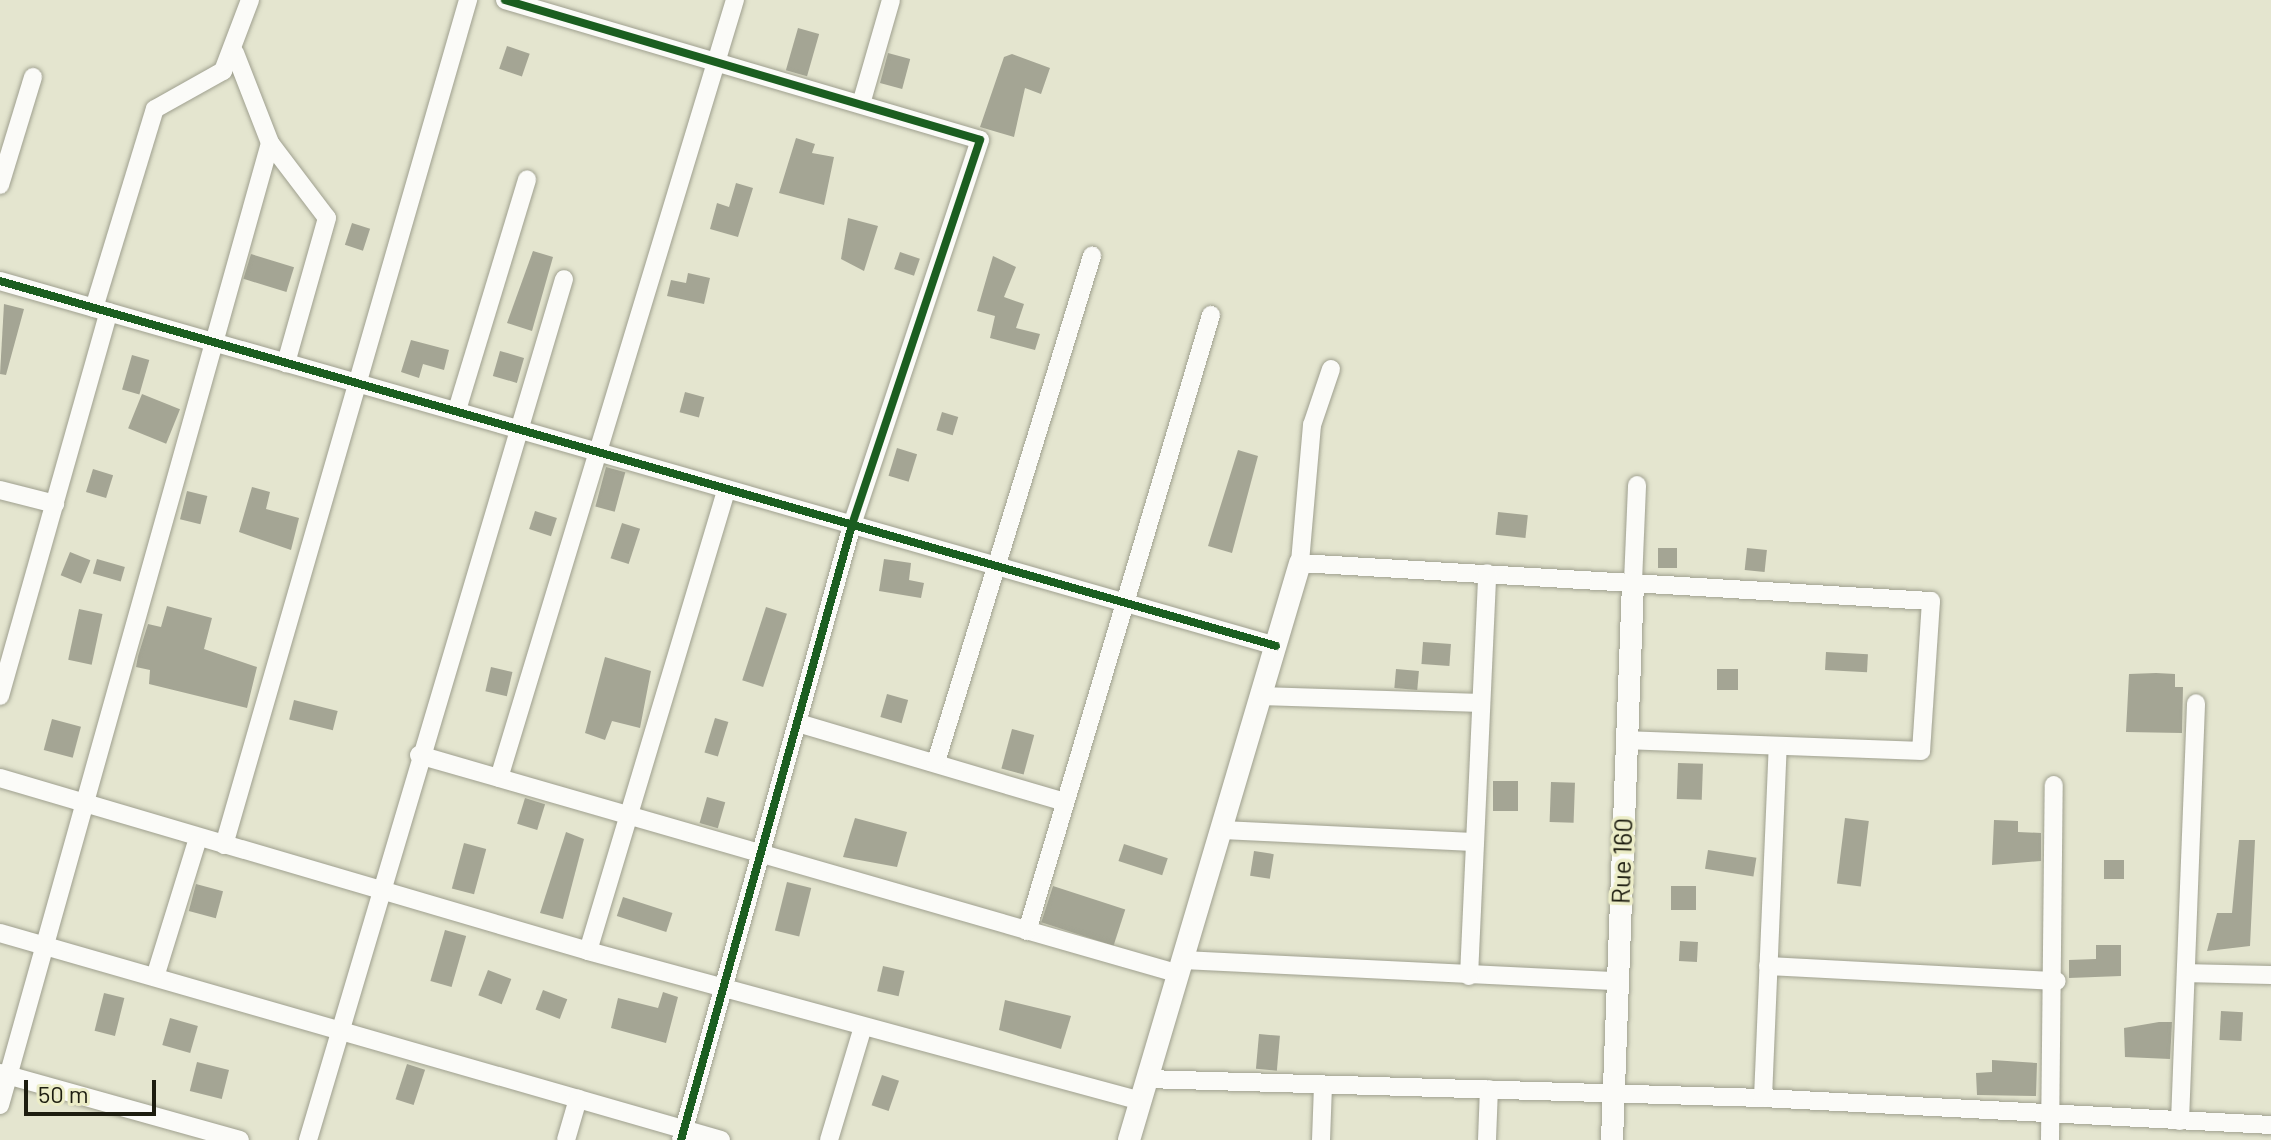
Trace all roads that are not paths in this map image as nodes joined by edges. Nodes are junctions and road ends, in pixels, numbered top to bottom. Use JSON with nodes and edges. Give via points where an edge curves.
{"nodes":[{"id":1,"x":250,"y":0,"type":"edge"},
{"id":2,"x":468,"y":0,"type":"edge"},
{"id":3,"x":505,"y":0,"type":"edge"},
{"id":4,"x":735,"y":0,"type":"edge"},
{"id":5,"x":891,"y":0,"type":"edge"},
{"id":6,"x":570,"y":9,"type":"edge"},
{"id":7,"x":235,"y":53,"type":"junction"},
{"id":8,"x":716,"y":62,"type":"junction"},
{"id":9,"x":33,"y":77,"type":"dead end"},
{"id":10,"x":861,"y":104,"type":"junction"},
{"id":11,"x":270,"y":143,"type":"junction"},
{"id":12,"x":527,"y":179,"type":"dead end"},
{"id":13,"x":0,"y":185,"type":"edge"},
{"id":14,"x":1092,"y":256,"type":"dead end"},
{"id":15,"x":564,"y":279,"type":"dead end"},
{"id":16,"x":0,"y":281,"type":"edge"},
{"id":17,"x":101,"y":310,"type":"junction"},
{"id":18,"x":1211,"y":315,"type":"dead end"},
{"id":19,"x":215,"y":342,"type":"junction"},
{"id":20,"x":286,"y":363,"type":"junction"},
{"id":21,"x":1331,"y":369,"type":"dead end"},
{"id":22,"x":360,"y":384,"type":"junction"},
{"id":23,"x":457,"y":410,"type":"junction"},
{"id":24,"x":520,"y":428,"type":"junction"},
{"id":25,"x":598,"y":452,"type":"junction"},
{"id":26,"x":1637,"y":485,"type":"dead end"},
{"id":27,"x":727,"y":489,"type":"junction"},
{"id":28,"x":0,"y":490,"type":"edge"},
{"id":29,"x":55,"y":504,"type":"junction"},
{"id":30,"x":852,"y":525,"type":"junction"},
{"id":31,"x":1300,"y":563,"type":"junction"},
{"id":32,"x":996,"y":566,"type":"junction"},
{"id":33,"x":1487,"y":573,"type":"junction"},
{"id":34,"x":1633,"y":582,"type":"junction"},
{"id":35,"x":1125,"y":603,"type":"junction"},
{"id":36,"x":8,"y":638,"type":"edge"},
{"id":37,"x":1276,"y":646,"type":"junction"},
{"id":38,"x":0,"y":696,"type":"edge"},
{"id":39,"x":1261,"y":696,"type":"junction"},
{"id":40,"x":1481,"y":703,"type":"junction"},
{"id":41,"x":2196,"y":703,"type":"dead end"},
{"id":42,"x":798,"y":723,"type":"junction"},
{"id":43,"x":1625,"y":740,"type":"junction"},
{"id":44,"x":1778,"y":746,"type":"junction"},
{"id":45,"x":419,"y":755,"type":"junction"},
{"id":46,"x":936,"y":762,"type":"junction"},
{"id":47,"x":0,"y":778,"type":"edge"},
{"id":48,"x":499,"y":778,"type":"junction"},
{"id":49,"x":2054,"y":785,"type":"dead end"},
{"id":50,"x":1065,"y":802,"type":"junction"},
{"id":51,"x":86,"y":805,"type":"junction"},
{"id":52,"x":629,"y":815,"type":"junction"},
{"id":53,"x":1221,"y":830,"type":"junction"},
{"id":54,"x":198,"y":838,"type":"junction"},
{"id":55,"x":1475,"y":842,"type":"junction"},
{"id":56,"x":224,"y":845,"type":"junction"},
{"id":57,"x":763,"y":854,"type":"junction"},
{"id":58,"x":380,"y":891,"type":"junction"},
{"id":59,"x":1027,"y":931,"type":"junction"},
{"id":60,"x":0,"y":933,"type":"edge"},
{"id":61,"x":46,"y":946,"type":"junction"},
{"id":62,"x":588,"y":951,"type":"junction"},
{"id":63,"x":1768,"y":966,"type":"junction"},
{"id":64,"x":1181,"y":967,"type":"junction"},
{"id":65,"x":2186,"y":973,"type":"junction"},
{"id":66,"x":2271,"y":975,"type":"edge"},
{"id":67,"x":1469,"y":976,"type":"junction"},
{"id":68,"x":155,"y":977,"type":"junction"},
{"id":69,"x":1617,"y":981,"type":"junction"},
{"id":70,"x":2057,"y":981,"type":"junction"},
{"id":71,"x":727,"y":990,"type":"junction"},
{"id":72,"x":863,"y":1027,"type":"junction"},
{"id":73,"x":340,"y":1030,"type":"junction"},
{"id":74,"x":4,"y":1074,"type":"edge"},
{"id":75,"x":1323,"y":1085,"type":"junction"},
{"id":76,"x":1489,"y":1089,"type":"junction"},
{"id":77,"x":1144,"y":1090,"type":"junction"},
{"id":78,"x":1613,"y":1092,"type":"junction"},
{"id":79,"x":1763,"y":1098,"type":"junction"},
{"id":80,"x":578,"y":1099,"type":"junction"},
{"id":81,"x":0,"y":1105,"type":"edge"},
{"id":82,"x":2051,"y":1114,"type":"junction"},
{"id":83,"x":2180,"y":1121,"type":"junction"},
{"id":84,"x":2271,"y":1125,"type":"edge"},
{"id":85,"x":2241,"y":1132,"type":"edge"},
{"id":86,"x":683,"y":1135,"type":"edge"},
{"id":87,"x":240,"y":1140,"type":"edge"},
{"id":88,"x":308,"y":1140,"type":"edge"},
{"id":89,"x":566,"y":1140,"type":"edge"},
{"id":90,"x":721,"y":1140,"type":"edge"},
{"id":91,"x":829,"y":1140,"type":"edge"},
{"id":92,"x":1129,"y":1140,"type":"edge"},
{"id":93,"x":1321,"y":1140,"type":"edge"},
{"id":94,"x":1487,"y":1140,"type":"edge"},
{"id":95,"x":1612,"y":1140,"type":"edge"},
{"id":96,"x":2050,"y":1140,"type":"edge"}],
"edges":[{"from":1,"to":7,"type":"street"},
{"from":2,"to":22,"type":"street"},
{"from":3,"to":6,"type":"street"},
{"from":4,"to":8,"type":"street"},
{"from":5,"to":10,"type":"street"},
{"from":6,"to":8,"type":"street"},
{"from":7,"to":11,"type":"street"},
{"from":7,"to":17,"type":"street","via":[[223,71],[155,109]]},
{"from":8,"to":10,"type":"street"},
{"from":8,"to":25,"type":"street"},
{"from":9,"to":13,"type":"street"},
{"from":10,"to":30,"type":"street","via":[[980,140]]},
{"from":11,"to":19,"type":"street"},
{"from":11,"to":20,"type":"street","via":[[327,218]]},
{"from":12,"to":23,"type":"street"},
{"from":14,"to":32,"type":"street"},
{"from":15,"to":24,"type":"street"},
{"from":16,"to":17,"type":"street"},
{"from":17,"to":19,"type":"street"},
{"from":17,"to":29,"type":"street"},
{"from":18,"to":35,"type":"street"},
{"from":19,"to":20,"type":"street"},
{"from":19,"to":51,"type":"street"},
{"from":20,"to":22,"type":"street"},
{"from":21,"to":31,"type":"street","via":[[1312,425]]},
{"from":22,"to":23,"type":"street"},
{"from":22,"to":56,"type":"street"},
{"from":23,"to":24,"type":"street"},
{"from":24,"to":25,"type":"street"},
{"from":24,"to":45,"type":"street"},
{"from":25,"to":27,"type":"street"},
{"from":25,"to":48,"type":"street"},
{"from":26,"to":34,"type":"street"},
{"from":27,"to":30,"type":"street"},
{"from":27,"to":52,"type":"street"},
{"from":28,"to":29,"type":"street"},
{"from":29,"to":36,"type":"street"},
{"from":30,"to":32,"type":"street"},
{"from":30,"to":42,"type":"street"},
{"from":31,"to":33,"type":"street"},
{"from":31,"to":37,"type":"street"},
{"from":32,"to":35,"type":"street"},
{"from":32,"to":46,"type":"street"},
{"from":33,"to":34,"type":"street"},
{"from":33,"to":40,"type":"street"},
{"from":34,"to":43,"type":"street","name":"Rue 160"},
{"from":34,"to":44,"type":"street","via":[[1931,601],[1921,751]]},
{"from":35,"to":37,"type":"street"},
{"from":35,"to":50,"type":"street"},
{"from":36,"to":38,"type":"street"},
{"from":37,"to":39,"type":"street"},
{"from":39,"to":40,"type":"street"},
{"from":39,"to":53,"type":"street"},
{"from":40,"to":55,"type":"street"},
{"from":41,"to":65,"type":"street"},
{"from":42,"to":46,"type":"street"},
{"from":42,"to":57,"type":"street"},
{"from":43,"to":44,"type":"street"},
{"from":43,"to":69,"type":"street","name":"Rue 160"},
{"from":44,"to":63,"type":"street"},
{"from":45,"to":48,"type":"street"},
{"from":45,"to":58,"type":"street"},
{"from":46,"to":50,"type":"street"},
{"from":47,"to":51,"type":"street"},
{"from":48,"to":52,"type":"street"},
{"from":49,"to":70,"type":"street"},
{"from":50,"to":59,"type":"street"},
{"from":51,"to":54,"type":"street"},
{"from":51,"to":61,"type":"street"},
{"from":52,"to":57,"type":"street"},
{"from":52,"to":62,"type":"street"},
{"from":53,"to":55,"type":"street"},
{"from":53,"to":64,"type":"street"},
{"from":54,"to":56,"type":"street"},
{"from":54,"to":68,"type":"street"},
{"from":55,"to":67,"type":"street"},
{"from":56,"to":58,"type":"street"},
{"from":57,"to":59,"type":"street"},
{"from":57,"to":71,"type":"street"},
{"from":58,"to":62,"type":"street"},
{"from":58,"to":73,"type":"street"},
{"from":59,"to":64,"type":"street"},
{"from":60,"to":61,"type":"street"},
{"from":61,"to":68,"type":"street"},
{"from":61,"to":74,"type":"street"},
{"from":62,"to":71,"type":"street"},
{"from":63,"to":70,"type":"street"},
{"from":63,"to":79,"type":"street"},
{"from":64,"to":67,"type":"street"},
{"from":64,"to":77,"type":"street"},
{"from":65,"to":66,"type":"street"},
{"from":65,"to":83,"type":"street"},
{"from":67,"to":69,"type":"street"},
{"from":68,"to":73,"type":"street"},
{"from":69,"to":78,"type":"street","name":"Rue 160"},
{"from":70,"to":82,"type":"street"},
{"from":71,"to":72,"type":"street"},
{"from":71,"to":86,"type":"street"},
{"from":72,"to":77,"type":"street"},
{"from":72,"to":91,"type":"street"},
{"from":73,"to":80,"type":"street"},
{"from":73,"to":88,"type":"street"},
{"from":74,"to":81,"type":"street"},
{"from":74,"to":87,"type":"street"},
{"from":75,"to":76,"type":"street"},
{"from":75,"to":77,"type":"street"},
{"from":75,"to":93,"type":"street"},
{"from":76,"to":78,"type":"street"},
{"from":76,"to":94,"type":"street"},
{"from":77,"to":92,"type":"street"},
{"from":78,"to":79,"type":"street"},
{"from":78,"to":95,"type":"street","name":"Rue 160"},
{"from":79,"to":82,"type":"street"},
{"from":80,"to":86,"type":"street"},
{"from":80,"to":89,"type":"street"},
{"from":82,"to":83,"type":"street"},
{"from":82,"to":96,"type":"street"},
{"from":83,"to":85,"type":"street"},
{"from":84,"to":85,"type":"street"},
{"from":86,"to":90,"type":"street"}]}
